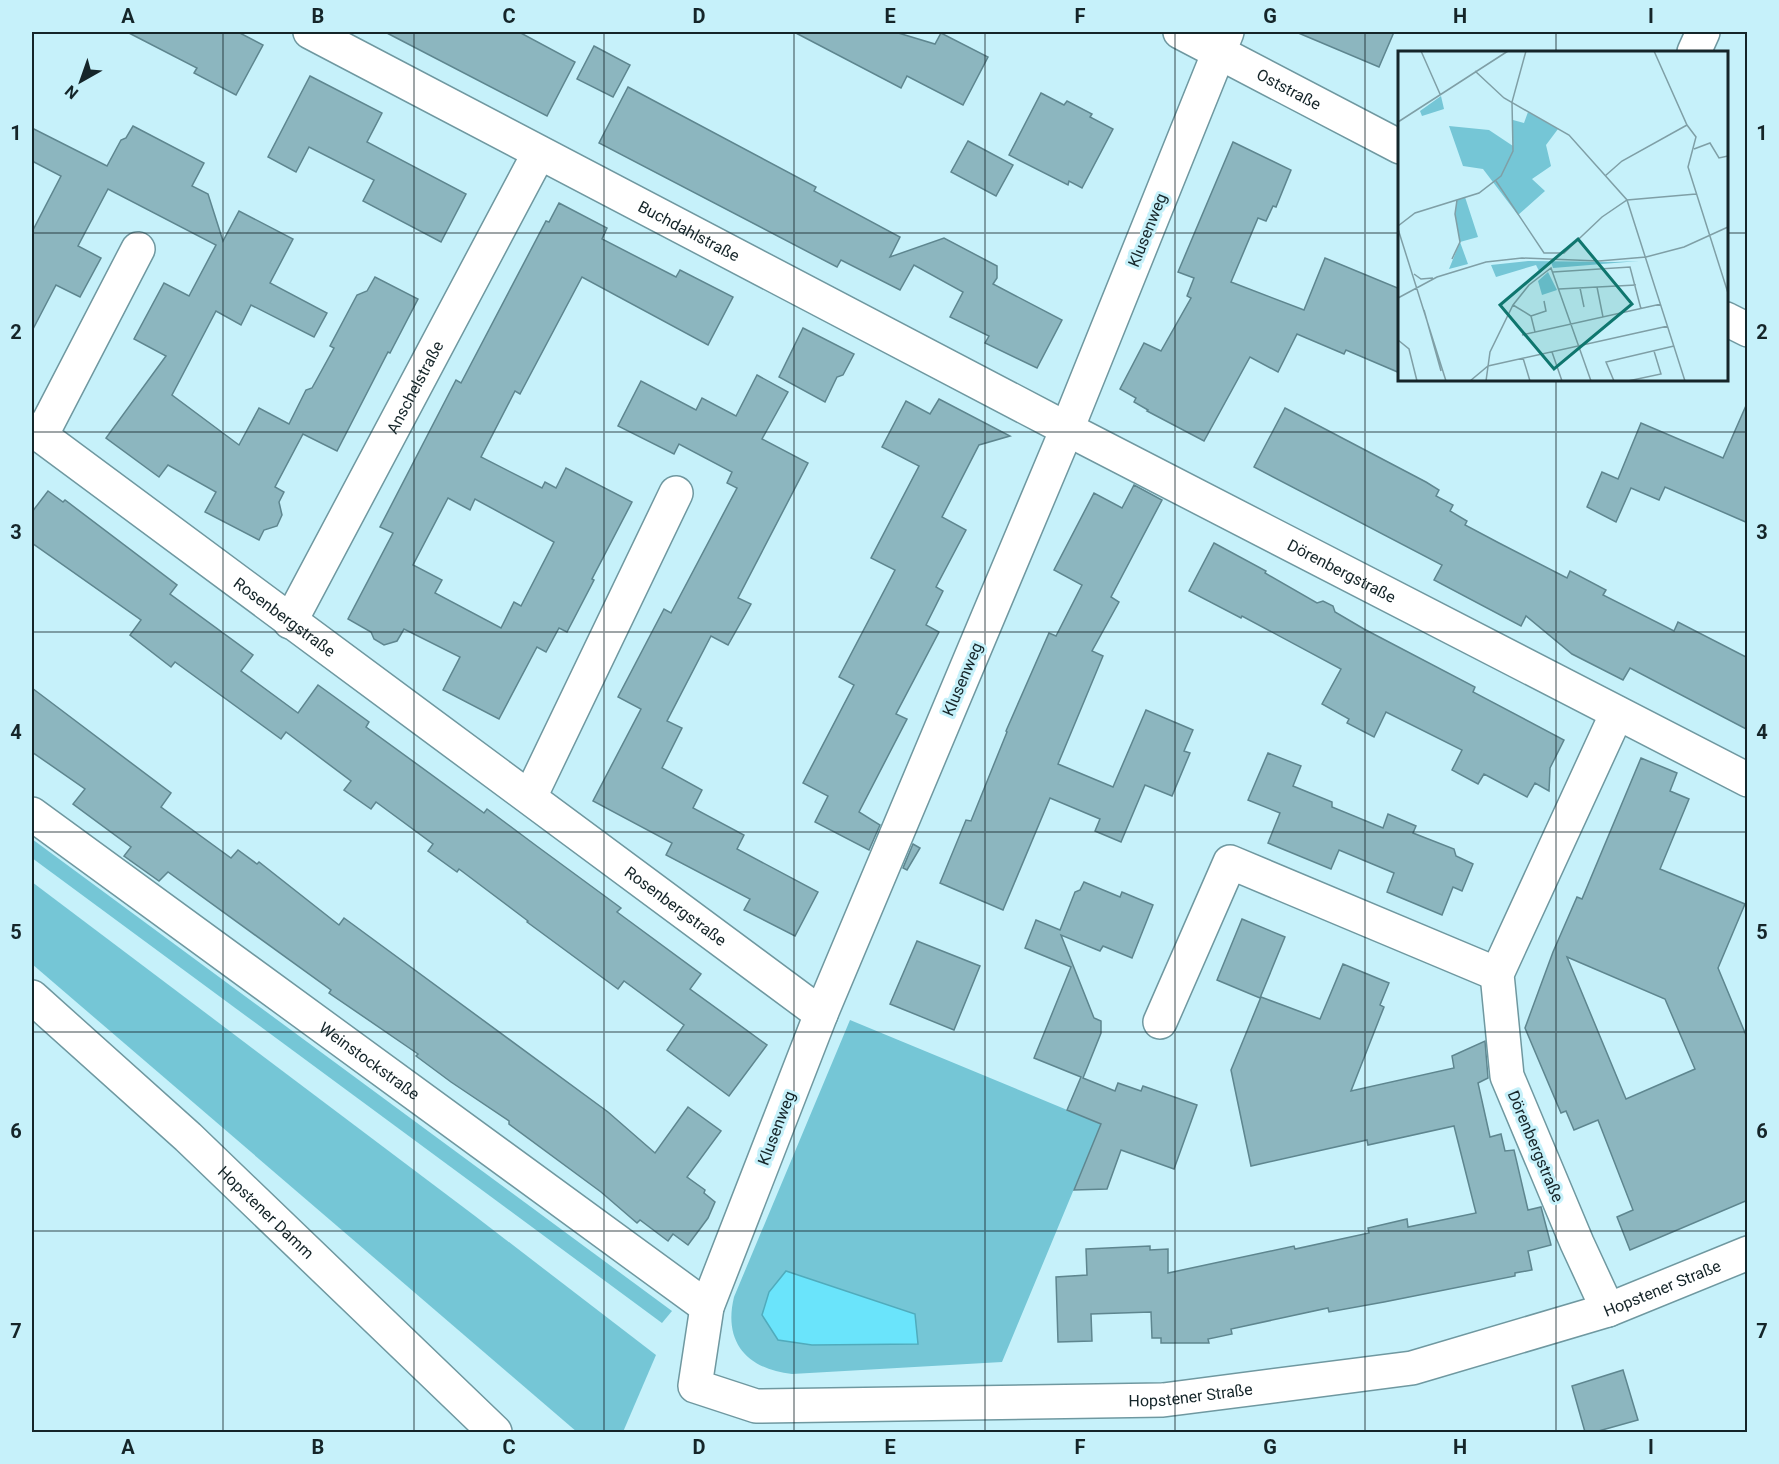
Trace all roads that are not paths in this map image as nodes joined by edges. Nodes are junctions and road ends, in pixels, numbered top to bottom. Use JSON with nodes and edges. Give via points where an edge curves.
{"nodes":[{"id":1,"x":310,"y":32,"type":"edge"},
{"id":2,"x":1180,"y":32,"type":"edge"},
{"id":3,"x":1703,"y":32,"type":"edge"},
{"id":4,"x":1223,"y":42,"type":"edge"},
{"id":5,"x":1694,"y":51,"type":"edge"},
{"id":6,"x":1398,"y":146,"type":"edge"},
{"id":7,"x":539,"y":153,"type":"junction"},
{"id":8,"x":138,"y":249,"type":"dead end"},
{"id":9,"x":1728,"y":320,"type":"edge"},
{"id":10,"x":1748,"y":330,"type":"edge"},
{"id":11,"x":1067,"y":429,"type":"junction"},
{"id":12,"x":36,"y":433,"type":"edge"},
{"id":13,"x":676,"y":493,"type":"dead end"},
{"id":14,"x":290,"y":622,"type":"junction"},
{"id":15,"x":1617,"y":714,"type":"junction"},
{"id":16,"x":1748,"y":780,"type":"edge"},
{"id":17,"x":530,"y":796,"type":"junction"},
{"id":18,"x":32,"y":814,"type":"edge"},
{"id":19,"x":1497,"y":974,"type":"junction"},
{"id":20,"x":32,"y":997,"type":"edge"},
{"id":21,"x":820,"y":1014,"type":"junction"},
{"id":22,"x":1160,"y":1022,"type":"dead end"},
{"id":23,"x":1748,"y":1253,"type":"edge"},
{"id":24,"x":707,"y":1307,"type":"junction"},
{"id":25,"x":1608,"y":1310,"type":"junction"},
{"id":26,"x":495,"y":1432,"type":"edge"}],
"edges":[{"from":1,"to":7,"type":"street","name":"Buchdahlstraße"},
{"from":2,"to":4,"type":"street","name":"Oststraße"},
{"from":3,"to":5,"type":"street"},
{"from":4,"to":6,"type":"street","name":"Oststraße"},
{"from":4,"to":11,"type":"street","name":"Klusenweg"},
{"from":7,"to":11,"type":"street","name":"Buchdahlstraße"},
{"from":7,"to":14,"type":"street","name":"Anschelstraße"},
{"from":8,"to":12,"type":"street","name":"Rosenbergstraße"},
{"from":9,"to":10,"type":"street"},
{"from":11,"to":15,"type":"street","name":"Dörenbergstraße"},
{"from":11,"to":21,"type":"street","name":"Klusenweg"},
{"from":12,"to":14,"type":"street","name":"Rosenbergstraße"},
{"from":13,"to":17,"type":"street"},
{"from":14,"to":17,"type":"street","name":"Rosenbergstraße"},
{"from":15,"to":16,"type":"street","name":"Dörenbergstraße"},
{"from":15,"to":19,"type":"street"},
{"from":17,"to":21,"type":"street","name":"Rosenbergstraße"},
{"from":18,"to":24,"type":"street","name":"Weinstockstraße"},
{"from":19,"to":22,"type":"street","via":[[1230,862]]},
{"from":19,"to":25,"type":"street","name":"Dörenbergstraße","via":[[1507,1076]]},
{"from":20,"to":26,"type":"street","name":"Hopstener Damm","via":[[188,1137]]},
{"from":21,"to":24,"type":"street","name":"Klusenweg"},
{"from":23,"to":25,"type":"street","name":"Hopstener Straße"},
{"from":24,"to":25,"type":"street","name":"Hopstener Straße","via":[[694,1386],[756,1406],[1163,1400],[1412,1368]]}]}
